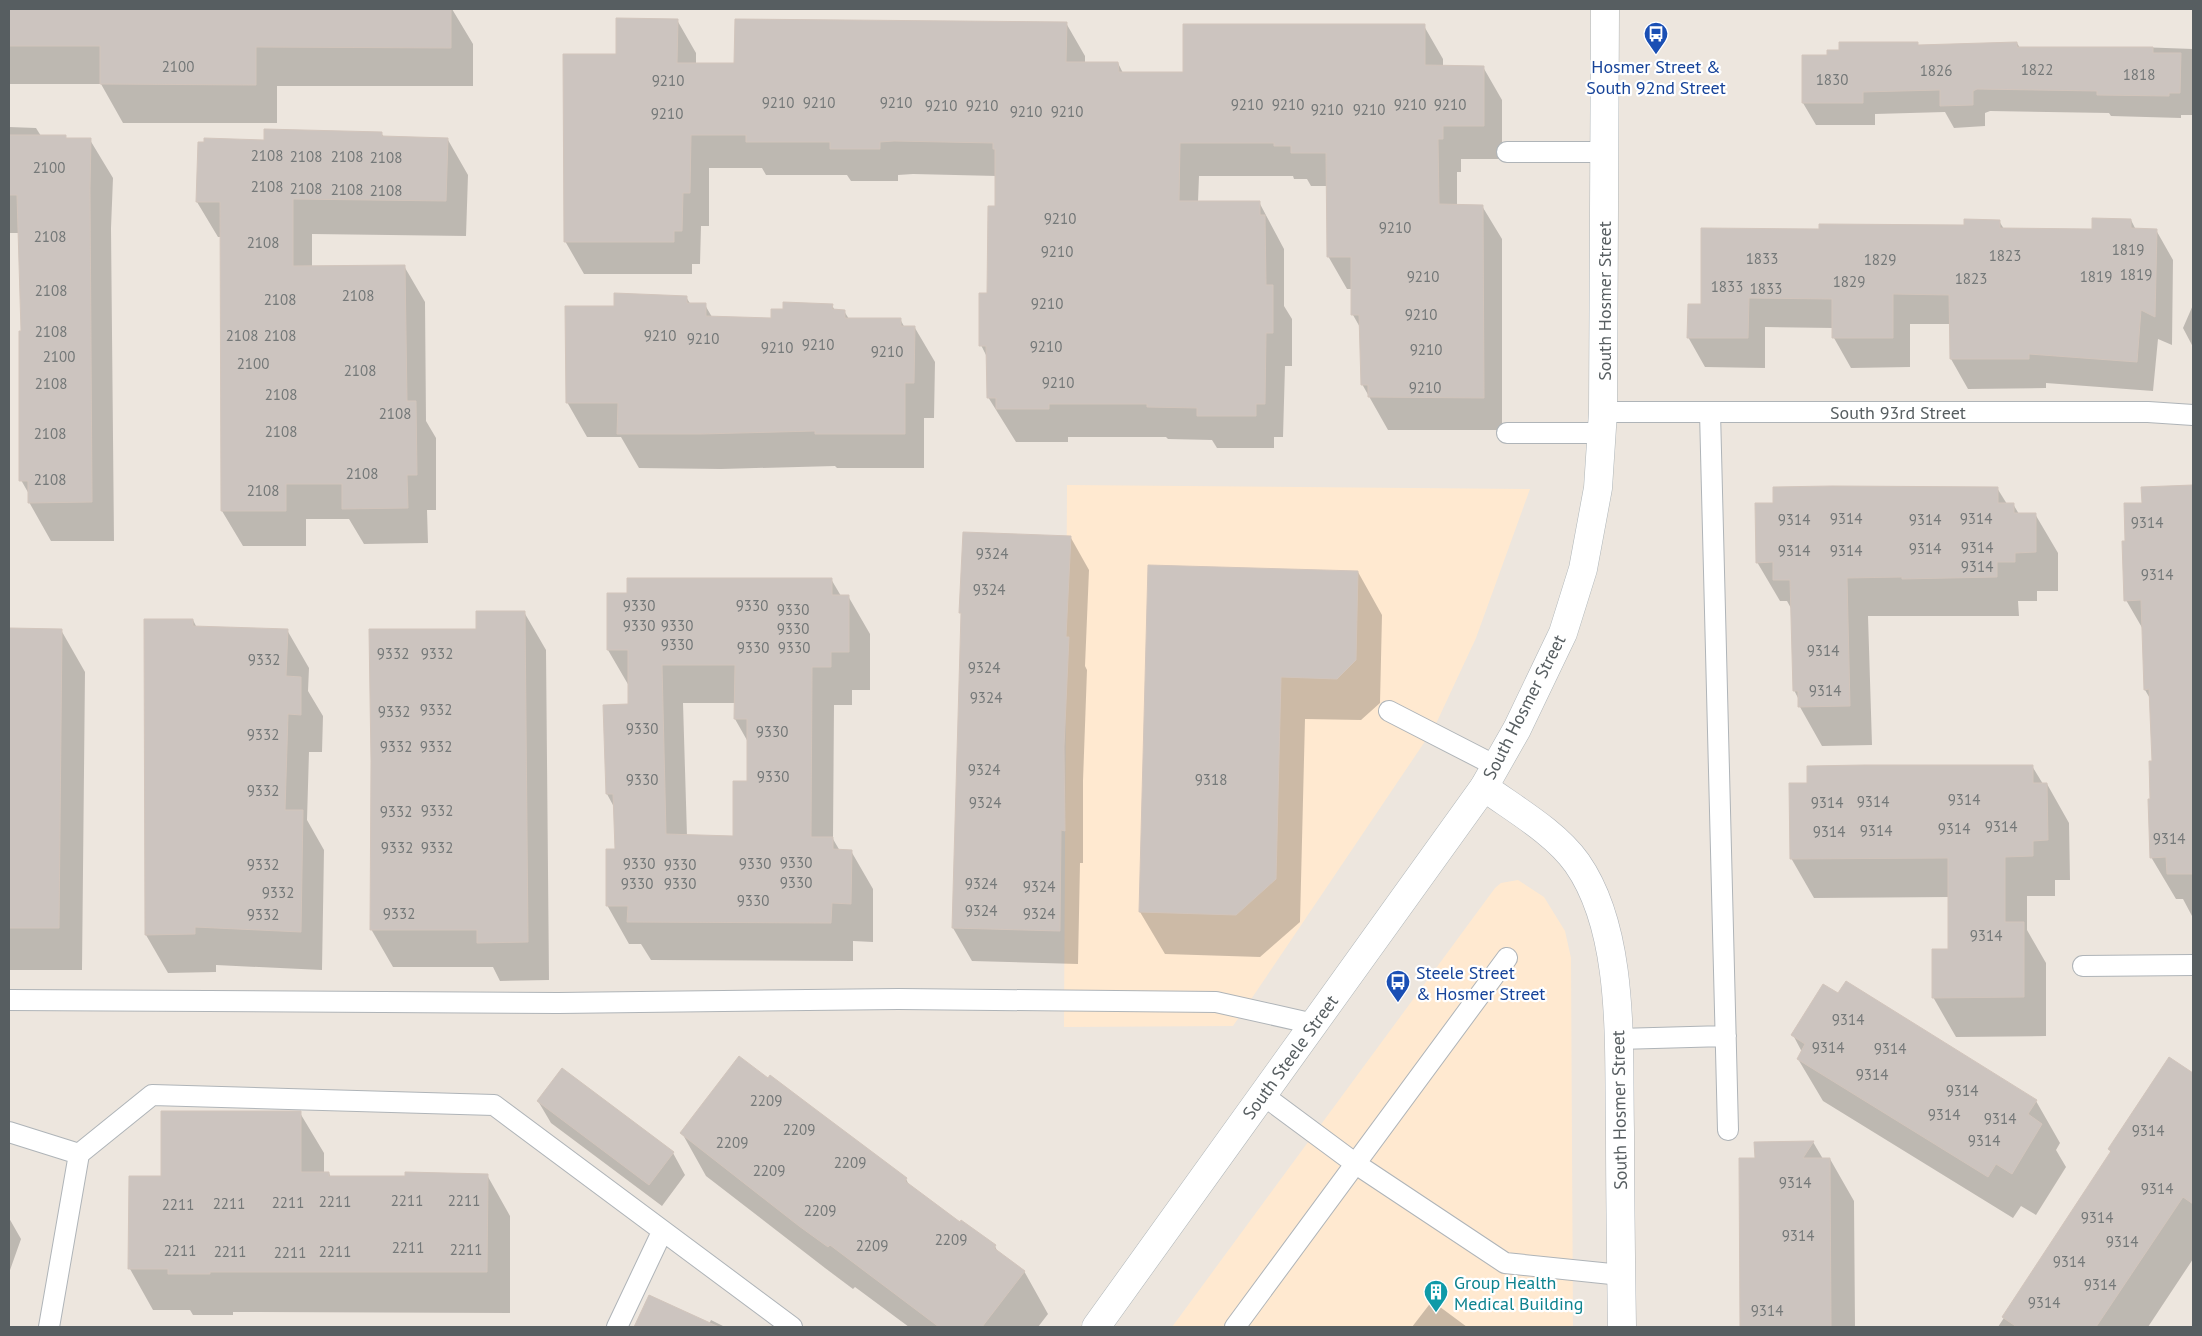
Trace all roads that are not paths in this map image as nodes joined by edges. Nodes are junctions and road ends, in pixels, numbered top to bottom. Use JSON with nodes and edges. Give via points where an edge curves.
{"nodes":[{"id":1,"x":1605,"y":9,"type":"edge"},
{"id":2,"x":1507,"y":152,"type":"dead end"},
{"id":3,"x":1604,"y":152,"type":"junction"},
{"id":4,"x":1710,"y":412,"type":"junction"},
{"id":5,"x":2193,"y":415,"type":"edge"},
{"id":6,"x":1602,"y":423,"type":"junction"},
{"id":7,"x":1507,"y":433,"type":"dead end"},
{"id":8,"x":1389,"y":711,"type":"dead end"},
{"id":9,"x":1490,"y":777,"type":"junction"},
{"id":10,"x":1506,"y":958,"type":"dead end"},
{"id":11,"x":2193,"y":965,"type":"edge"},
{"id":12,"x":2083,"y":966,"type":"dead end"},
{"id":13,"x":9,"y":1000,"type":"edge"},
{"id":14,"x":1314,"y":1024,"type":"junction"},
{"id":15,"x":1726,"y":1036,"type":"junction"},
{"id":16,"x":1618,"y":1039,"type":"junction"},
{"id":17,"x":1263,"y":1095,"type":"junction"},
{"id":18,"x":1728,"y":1130,"type":"dead end"},
{"id":19,"x":9,"y":1132,"type":"edge"},
{"id":20,"x":79,"y":1154,"type":"junction"},
{"id":21,"x":1356,"y":1164,"type":"junction"},
{"id":22,"x":662,"y":1232,"type":"junction"},
{"id":23,"x":1621,"y":1275,"type":"junction"},
{"id":24,"x":49,"y":1327,"type":"edge"},
{"id":25,"x":617,"y":1327,"type":"edge"},
{"id":26,"x":792,"y":1327,"type":"edge"},
{"id":27,"x":1096,"y":1327,"type":"edge"},
{"id":28,"x":1235,"y":1327,"type":"edge"},
{"id":29,"x":1622,"y":1327,"type":"edge"}],
"edges":[{"from":1,"to":3,"type":"main road","name":"South Hosmer Street"},
{"from":2,"to":3,"type":"lane"},
{"from":3,"to":6,"type":"main road","name":"South Hosmer Street"},
{"from":4,"to":5,"type":"lane","name":"South 93rd Street","via":[[2148,412]]},
{"from":4,"to":6,"type":"lane","name":"South 93rd Street"},
{"from":4,"to":15,"type":"lane"},
{"from":6,"to":7,"type":"lane","name":"South 93rd Street"},
{"from":6,"to":9,"type":"main road","name":"South Hosmer Street","via":[[1598,488],[1583,569],[1563,633]]},
{"from":8,"to":9,"type":"lane"},
{"from":9,"to":14,"type":"main road","name":"South Steele Street"},
{"from":9,"to":16,"type":"main road","name":"South Hosmer Street","via":[[1576,861],[1591,886],[1608,937]]},
{"from":10,"to":21,"type":"lane"},
{"from":11,"to":12,"type":"lane"},
{"from":13,"to":14,"type":"lane","via":[[1216,1002]]},
{"from":14,"to":17,"type":"main road","name":"South Steele Street"},
{"from":15,"to":16,"type":"lane"},
{"from":15,"to":18,"type":"lane"},
{"from":16,"to":23,"type":"main road","name":"South Hosmer Street"},
{"from":17,"to":21,"type":"lane"},
{"from":17,"to":27,"type":"main road","name":"South Steele Street"},
{"from":19,"to":20,"type":"lane"},
{"from":20,"to":22,"type":"lane","via":[[152,1095],[494,1106]]},
{"from":20,"to":24,"type":"lane"},
{"from":21,"to":23,"type":"lane","via":[[1504,1263]]},
{"from":21,"to":28,"type":"lane"},
{"from":22,"to":25,"type":"lane"},
{"from":22,"to":26,"type":"lane"},
{"from":23,"to":29,"type":"main road","name":"South Hosmer Street"}]}
